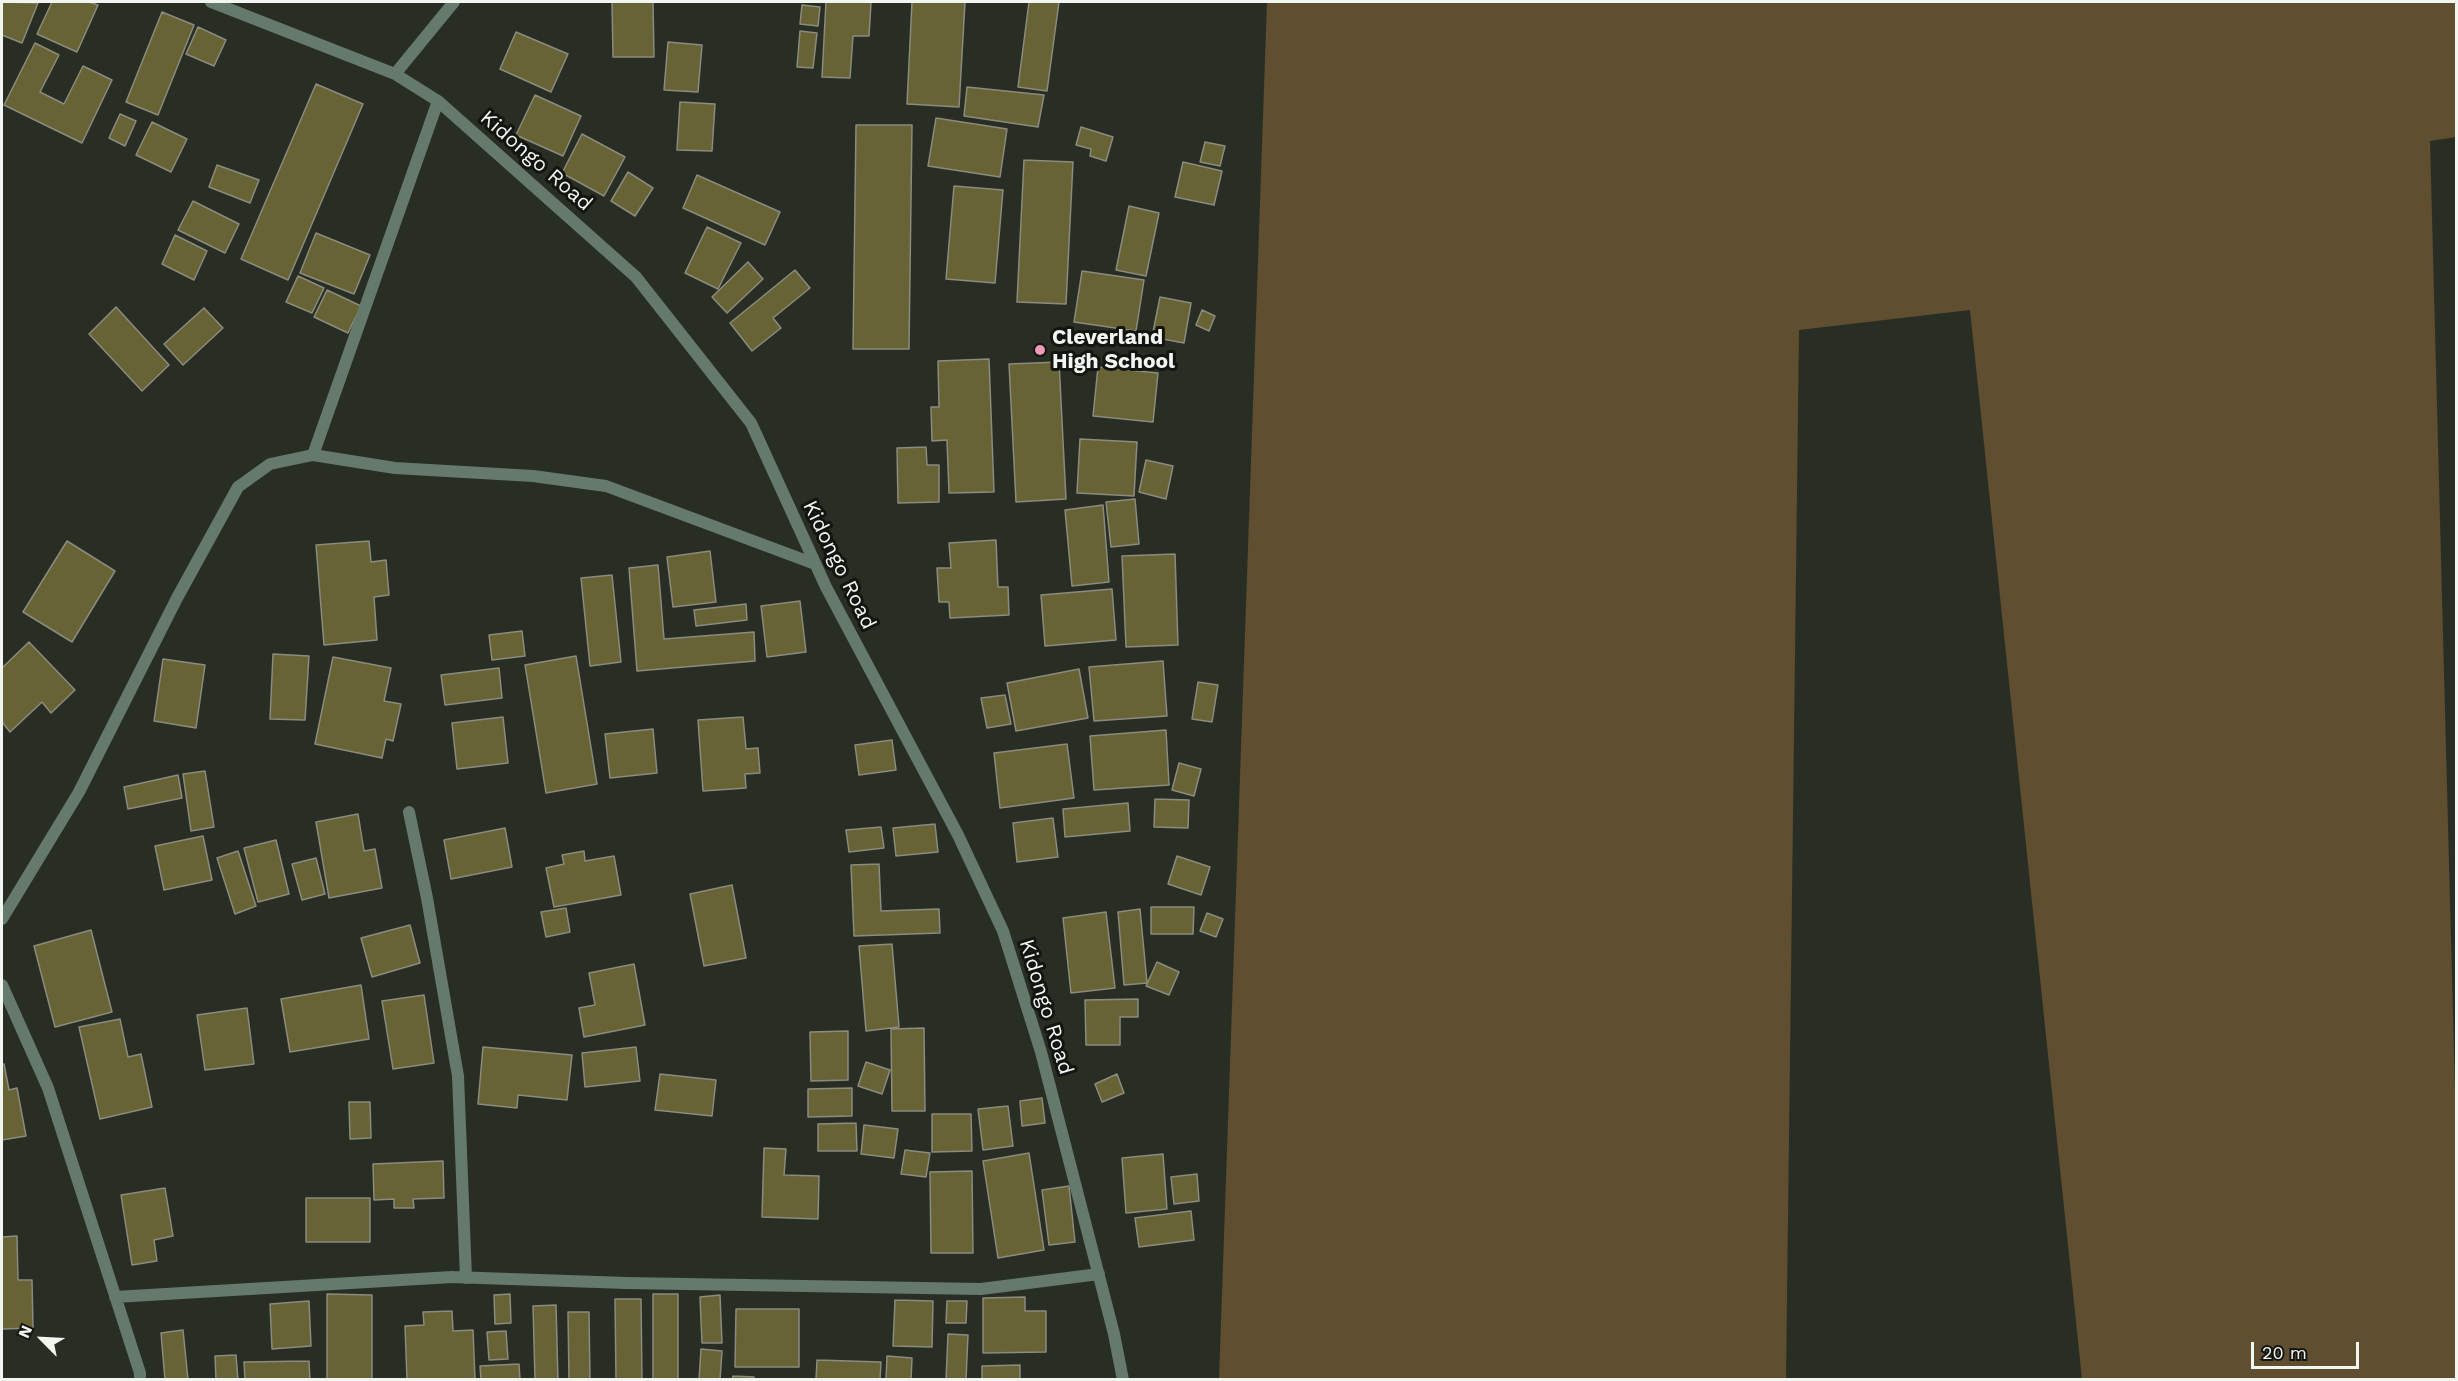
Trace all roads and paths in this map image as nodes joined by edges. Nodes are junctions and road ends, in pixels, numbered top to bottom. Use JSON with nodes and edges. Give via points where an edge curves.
{"nodes":[{"id":1,"x":211,"y":2,"type":"edge"},
{"id":2,"x":454,"y":2,"type":"edge"},
{"id":3,"x":395,"y":74,"type":"junction"},
{"id":4,"x":438,"y":101,"type":"junction"},
{"id":5,"x":313,"y":455,"type":"junction"},
{"id":6,"x":815,"y":564,"type":"junction"},
{"id":7,"x":409,"y":812,"type":"dead end"},
{"id":8,"x":2,"y":919,"type":"edge"},
{"id":9,"x":2,"y":985,"type":"edge"},
{"id":10,"x":1099,"y":1274,"type":"junction"},
{"id":11,"x":466,"y":1278,"type":"junction"},
{"id":12,"x":115,"y":1297,"type":"junction"},
{"id":13,"x":140,"y":1380,"type":"edge"},
{"id":14,"x":1123,"y":1380,"type":"edge"}],
"edges":[{"from":1,"to":3,"type":"street","name":"Kidongo Road"},
{"from":2,"to":3,"type":"street"},
{"from":3,"to":4,"type":"street","name":"Kidongo Road"},
{"from":4,"to":5,"type":"street"},
{"from":4,"to":6,"type":"street","name":"Kidongo Road","via":[[636,277],[751,423]]},
{"from":5,"to":6,"type":"street","via":[[395,468],[533,476],[606,486]]},
{"from":5,"to":8,"type":"street","via":[[270,464],[238,487],[79,792]]},
{"from":6,"to":10,"type":"street","name":"Kidongo Road","via":[[958,836],[1003,931],[1041,1052]]},
{"from":7,"to":11,"type":"street","via":[[458,1076]]},
{"from":9,"to":12,"type":"street","via":[[48,1088]]},
{"from":10,"to":11,"type":"street","via":[[981,1289]]},
{"from":10,"to":14,"type":"street","name":"Kidongo Road"},
{"from":11,"to":12,"type":"street"},
{"from":12,"to":13,"type":"street"}]}
